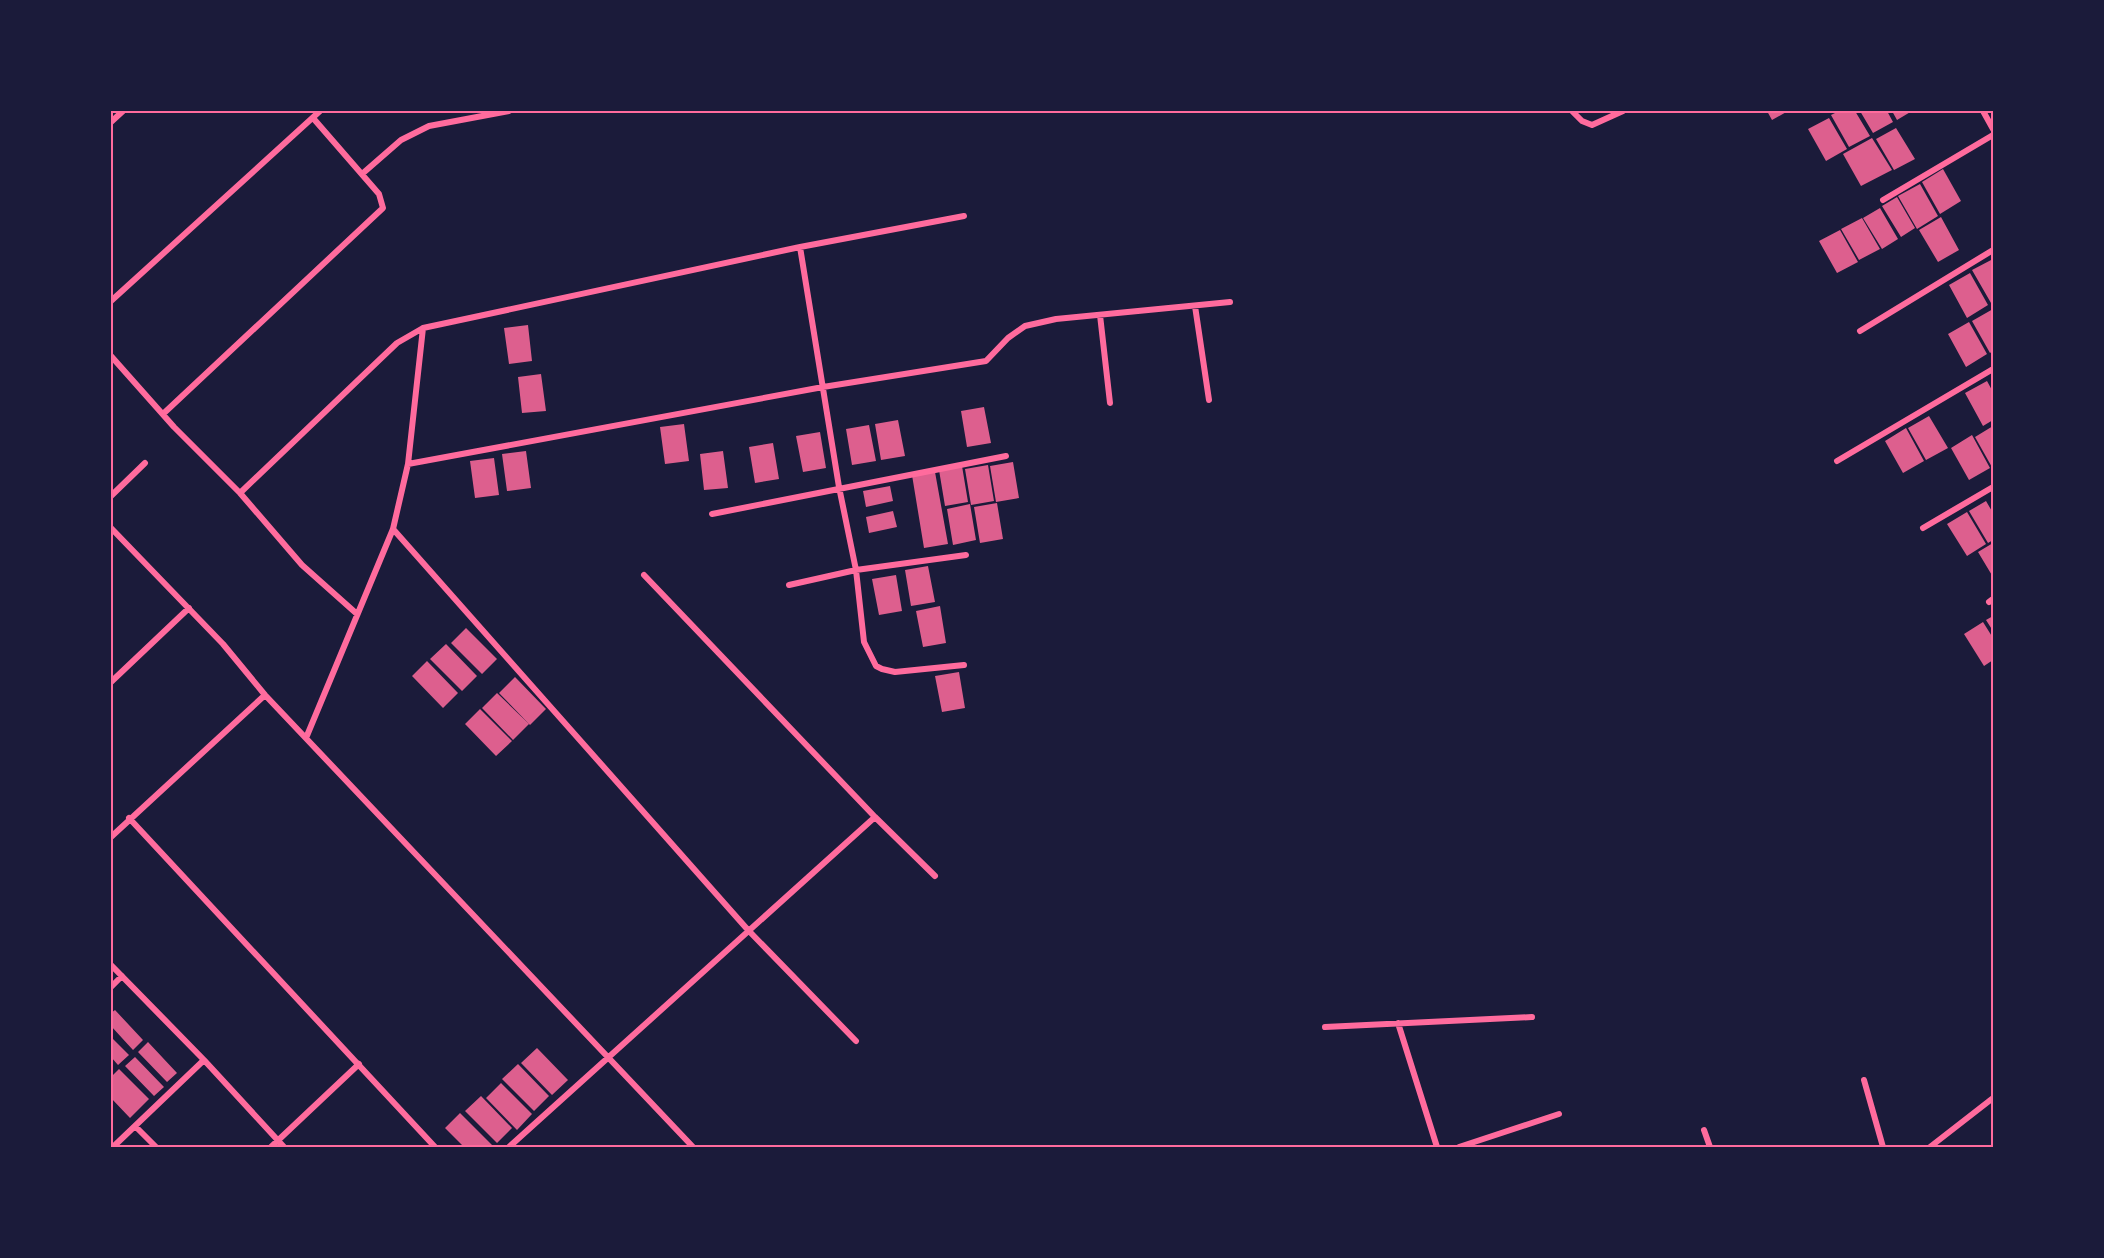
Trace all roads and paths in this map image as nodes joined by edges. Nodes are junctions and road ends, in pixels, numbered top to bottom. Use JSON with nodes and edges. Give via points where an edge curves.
{"nodes":[{"id":1,"x":123,"y":111,"type":"edge"},
{"id":2,"x":320,"y":111,"type":"edge"},
{"id":3,"x":509,"y":111,"type":"edge"},
{"id":4,"x":1572,"y":111,"type":"edge"},
{"id":5,"x":1623,"y":111,"type":"edge"},
{"id":6,"x":1983,"y":111,"type":"edge"},
{"id":7,"x":313,"y":118,"type":"junction"},
{"id":8,"x":111,"y":122,"type":"edge"},
{"id":9,"x":1993,"y":129,"type":"edge"},
{"id":10,"x":1993,"y":135,"type":"edge"},
{"id":11,"x":362,"y":174,"type":"junction"},
{"id":12,"x":1883,"y":200,"type":"dead end"},
{"id":13,"x":964,"y":216,"type":"dead end"},
{"id":14,"x":800,"y":247,"type":"junction"},
{"id":15,"x":1993,"y":250,"type":"edge"},
{"id":16,"x":111,"y":301,"type":"edge"},
{"id":17,"x":1230,"y":302,"type":"dead end"},
{"id":18,"x":1194,"y":306,"type":"junction"},
{"id":19,"x":1100,"y":315,"type":"junction"},
{"id":20,"x":423,"y":328,"type":"junction"},
{"id":21,"x":1860,"y":331,"type":"dead end"},
{"id":22,"x":111,"y":356,"type":"edge"},
{"id":23,"x":1993,"y":369,"type":"edge"},
{"id":24,"x":823,"y":387,"type":"junction"},
{"id":25,"x":1209,"y":400,"type":"dead end"},
{"id":26,"x":1110,"y":402,"type":"dead end"},
{"id":27,"x":163,"y":414,"type":"junction"},
{"id":28,"x":1005,"y":456,"type":"dead end"},
{"id":29,"x":1836,"y":460,"type":"dead end"},
{"id":30,"x":145,"y":464,"type":"dead end"},
{"id":31,"x":408,"y":464,"type":"junction"},
{"id":32,"x":839,"y":487,"type":"junction"},
{"id":33,"x":1993,"y":488,"type":"edge"},
{"id":34,"x":240,"y":493,"type":"junction"},
{"id":35,"x":111,"y":496,"type":"edge"},
{"id":36,"x":712,"y":514,"type":"dead end"},
{"id":37,"x":111,"y":528,"type":"edge"},
{"id":38,"x":1923,"y":528,"type":"dead end"},
{"id":39,"x":393,"y":529,"type":"junction"},
{"id":40,"x":966,"y":555,"type":"dead end"},
{"id":41,"x":856,"y":570,"type":"junction"},
{"id":42,"x":644,"y":575,"type":"dead end"},
{"id":43,"x":789,"y":585,"type":"dead end"},
{"id":44,"x":189,"y":608,"type":"junction"},
{"id":45,"x":357,"y":614,"type":"junction"},
{"id":46,"x":964,"y":665,"type":"dead end"},
{"id":47,"x":111,"y":681,"type":"edge"},
{"id":48,"x":265,"y":695,"type":"junction"},
{"id":49,"x":306,"y":738,"type":"junction"},
{"id":50,"x":875,"y":817,"type":"junction"},
{"id":51,"x":129,"y":818,"type":"junction"},
{"id":52,"x":111,"y":837,"type":"edge"},
{"id":53,"x":935,"y":876,"type":"dead end"},
{"id":54,"x":748,"y":930,"type":"junction"},
{"id":55,"x":111,"y":965,"type":"edge"},
{"id":56,"x":122,"y":976,"type":"junction"},
{"id":57,"x":111,"y":987,"type":"edge"},
{"id":58,"x":1532,"y":1017,"type":"dead end"},
{"id":59,"x":1398,"y":1023,"type":"junction"},
{"id":60,"x":1325,"y":1027,"type":"dead end"},
{"id":61,"x":856,"y":1041,"type":"dead end"},
{"id":62,"x":609,"y":1057,"type":"junction"},
{"id":63,"x":204,"y":1060,"type":"junction"},
{"id":64,"x":358,"y":1064,"type":"junction"},
{"id":65,"x":1864,"y":1080,"type":"dead end"},
{"id":66,"x":1993,"y":1098,"type":"edge"},
{"id":67,"x":1559,"y":1114,"type":"dead end"},
{"id":68,"x":135,"y":1126,"type":"junction"},
{"id":69,"x":1704,"y":1130,"type":"dead end"},
{"id":70,"x":278,"y":1141,"type":"junction"},
{"id":71,"x":113,"y":1147,"type":"edge"},
{"id":72,"x":156,"y":1147,"type":"edge"},
{"id":73,"x":271,"y":1147,"type":"edge"},
{"id":74,"x":284,"y":1147,"type":"edge"},
{"id":75,"x":435,"y":1147,"type":"edge"},
{"id":76,"x":509,"y":1147,"type":"edge"},
{"id":77,"x":693,"y":1147,"type":"edge"},
{"id":78,"x":1437,"y":1147,"type":"edge"},
{"id":79,"x":1459,"y":1147,"type":"edge"},
{"id":80,"x":1710,"y":1147,"type":"edge"},
{"id":81,"x":1882,"y":1147,"type":"edge"},
{"id":82,"x":1930,"y":1147,"type":"edge"}],
"edges":[{"from":1,"to":8,"type":"street"},
{"from":2,"to":7,"type":"street"},
{"from":3,"to":11,"type":"street","via":[[429,126],[402,140]]},
{"from":4,"to":5,"type":"street","via":[[1592,125]]},
{"from":6,"to":9,"type":"street"},
{"from":7,"to":11,"type":"street"},
{"from":7,"to":16,"type":"street"},
{"from":10,"to":12,"type":"street"},
{"from":11,"to":27,"type":"street","via":[[379,194],[383,208]]},
{"from":13,"to":14,"type":"street"},
{"from":14,"to":20,"type":"street"},
{"from":14,"to":24,"type":"street"},
{"from":15,"to":21,"type":"street"},
{"from":17,"to":18,"type":"street"},
{"from":18,"to":19,"type":"street"},
{"from":18,"to":25,"type":"street"},
{"from":19,"to":24,"type":"street","via":[[1025,326],[987,361]]},
{"from":19,"to":26,"type":"street"},
{"from":20,"to":31,"type":"street"},
{"from":20,"to":34,"type":"street","via":[[397,343]]},
{"from":22,"to":27,"type":"street"},
{"from":23,"to":29,"type":"street"},
{"from":24,"to":31,"type":"street"},
{"from":24,"to":32,"type":"street"},
{"from":27,"to":34,"type":"street"},
{"from":28,"to":32,"type":"street"},
{"from":30,"to":35,"type":"street"},
{"from":31,"to":39,"type":"street"},
{"from":32,"to":36,"type":"street"},
{"from":32,"to":41,"type":"street"},
{"from":33,"to":38,"type":"street"},
{"from":34,"to":45,"type":"street","via":[[303,565]]},
{"from":37,"to":44,"type":"street"},
{"from":39,"to":45,"type":"street"},
{"from":39,"to":54,"type":"street"},
{"from":40,"to":41,"type":"street"},
{"from":41,"to":43,"type":"street"},
{"from":41,"to":46,"type":"street","via":[[864,642],[876,666],[896,672]]},
{"from":42,"to":50,"type":"street"},
{"from":44,"to":47,"type":"street"},
{"from":44,"to":48,"type":"street"},
{"from":45,"to":49,"type":"street"},
{"from":48,"to":49,"type":"street"},
{"from":48,"to":51,"type":"street"},
{"from":49,"to":62,"type":"street"},
{"from":50,"to":53,"type":"street"},
{"from":50,"to":54,"type":"street"},
{"from":51,"to":52,"type":"street"},
{"from":51,"to":64,"type":"street"},
{"from":54,"to":61,"type":"street"},
{"from":54,"to":62,"type":"street"},
{"from":55,"to":56,"type":"street"},
{"from":56,"to":57,"type":"street"},
{"from":56,"to":63,"type":"street"},
{"from":58,"to":59,"type":"street"},
{"from":59,"to":60,"type":"street"},
{"from":59,"to":78,"type":"street"},
{"from":62,"to":76,"type":"street"},
{"from":62,"to":77,"type":"street"},
{"from":63,"to":68,"type":"street"},
{"from":63,"to":70,"type":"street"},
{"from":64,"to":70,"type":"street"},
{"from":64,"to":75,"type":"street"},
{"from":65,"to":81,"type":"street"},
{"from":66,"to":82,"type":"street"},
{"from":67,"to":79,"type":"street"},
{"from":68,"to":71,"type":"street"},
{"from":68,"to":72,"type":"street"},
{"from":69,"to":80,"type":"street"},
{"from":70,"to":73,"type":"street"},
{"from":70,"to":74,"type":"street"}]}
